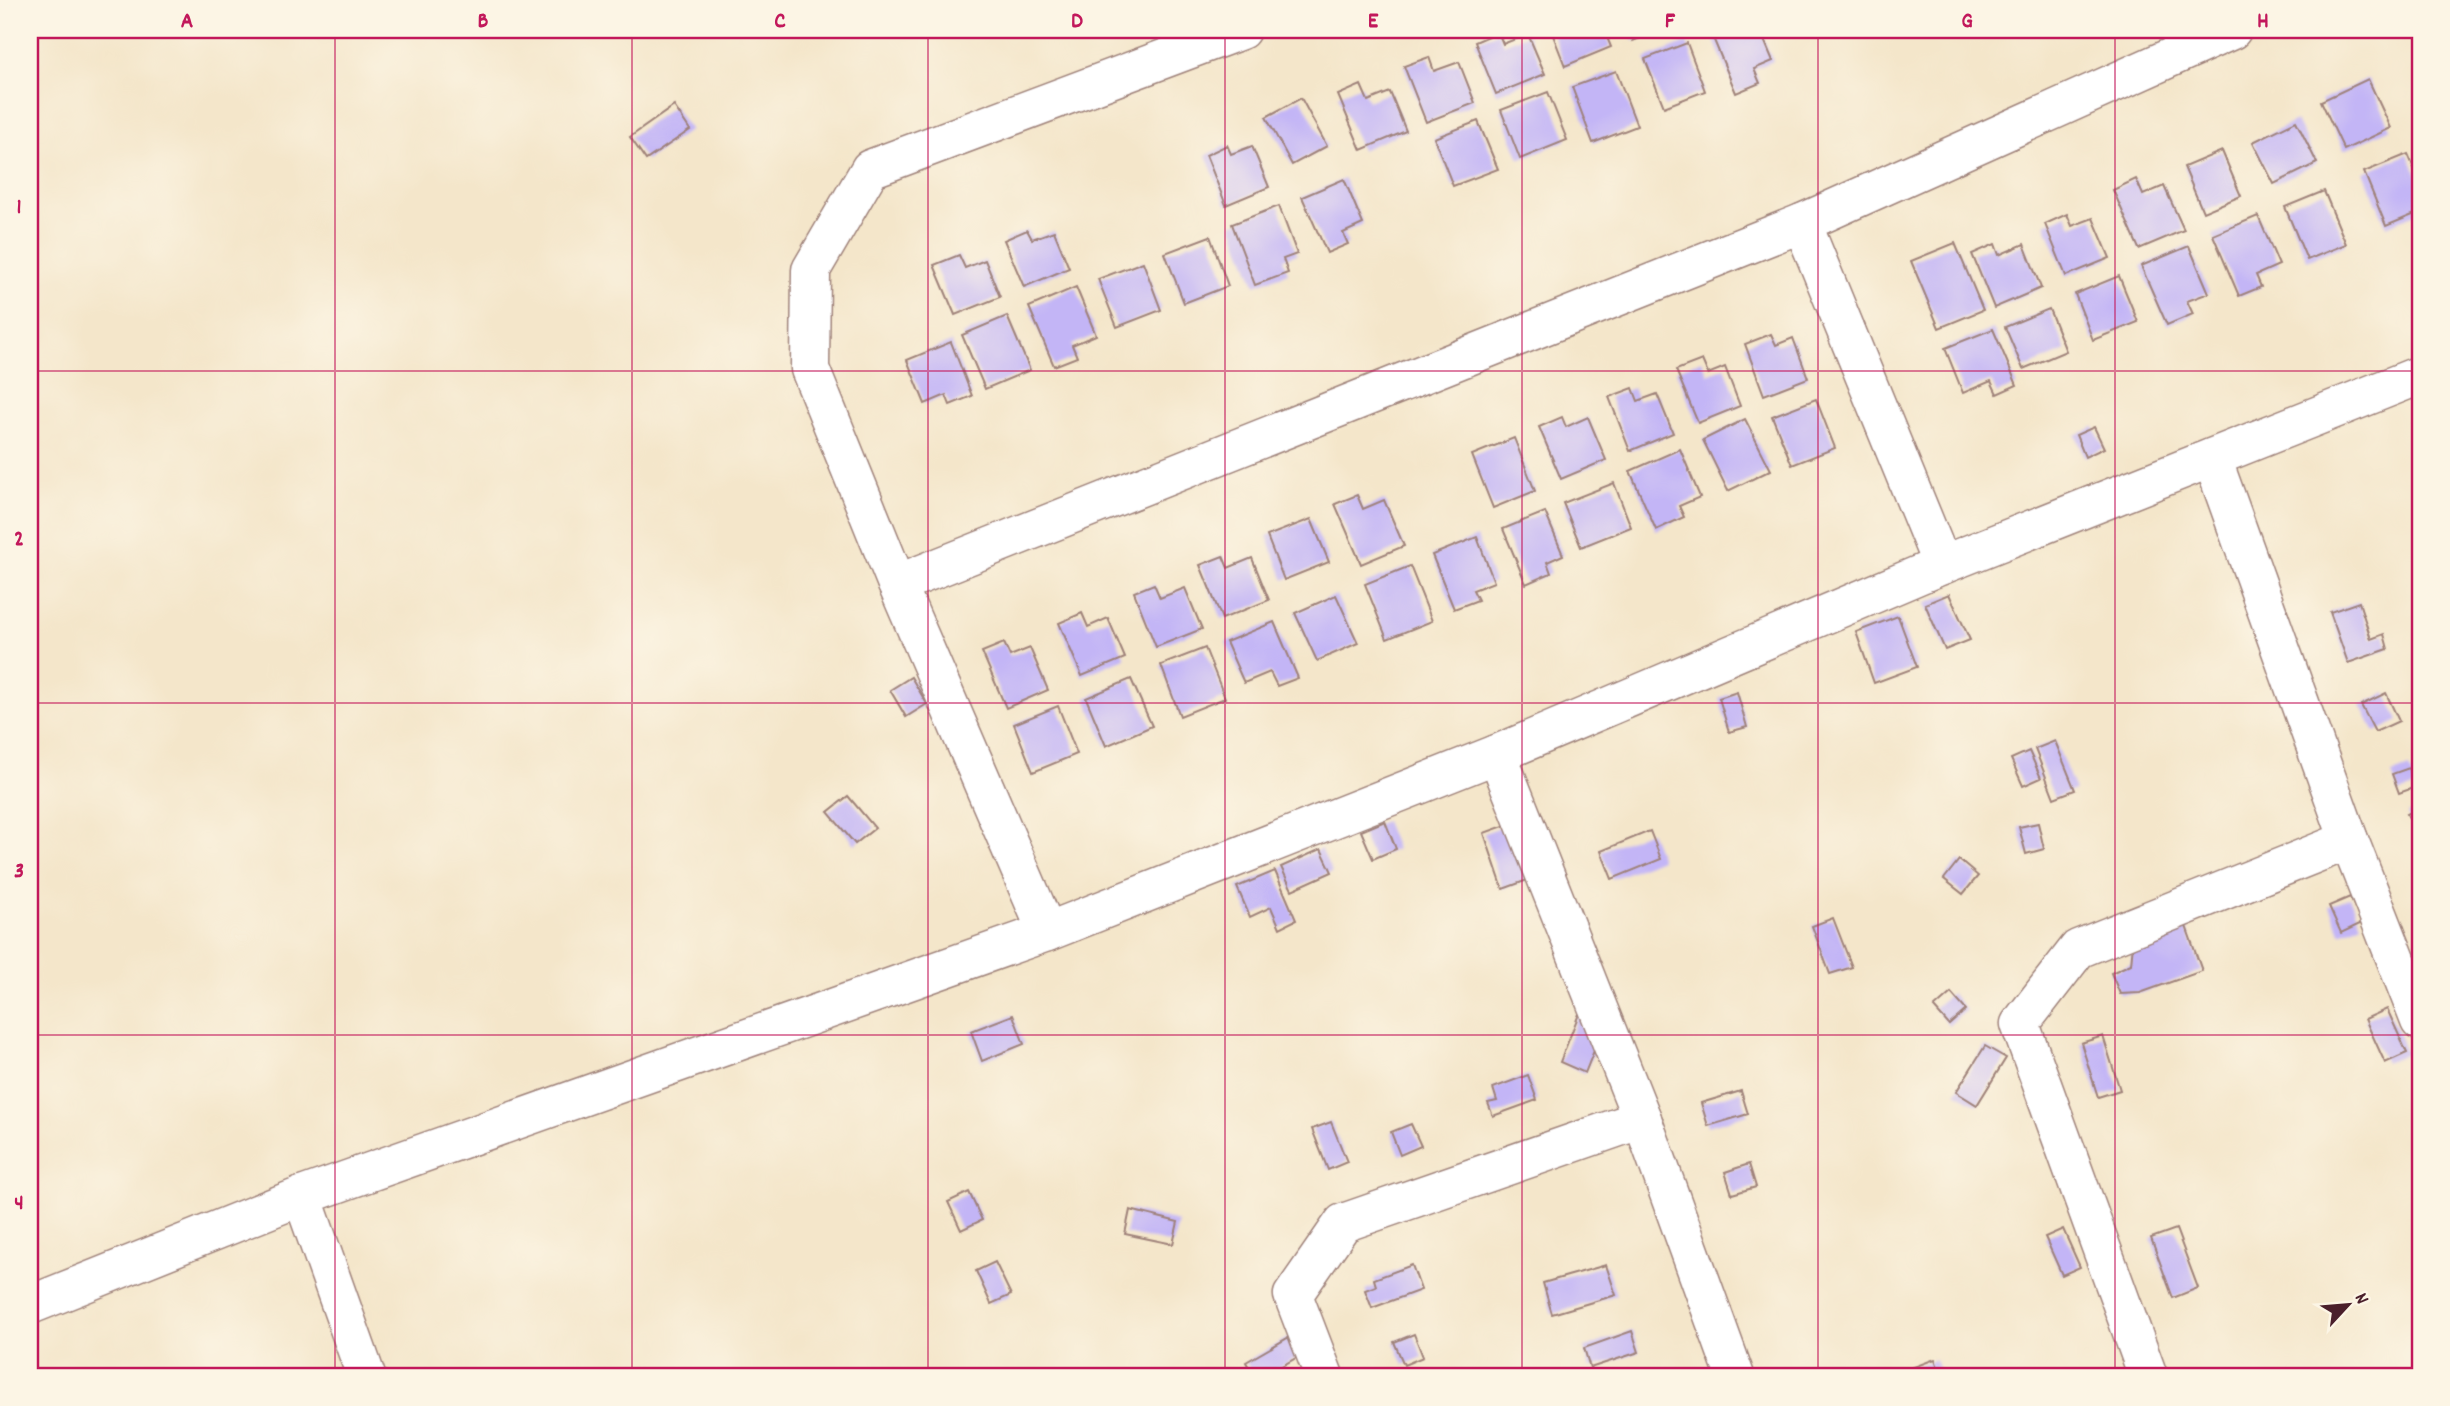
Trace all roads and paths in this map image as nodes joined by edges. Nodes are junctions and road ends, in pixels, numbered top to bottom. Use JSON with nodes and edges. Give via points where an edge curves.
{"nodes":[{"id":1,"x":1241,"y":30,"type":"edge"},
{"id":2,"x":2232,"y":30,"type":"edge"},
{"id":3,"x":1802,"y":223,"type":"junction"},
{"id":4,"x":2420,"y":375,"type":"edge"},
{"id":5,"x":2212,"y":458,"type":"junction"},
{"id":6,"x":1942,"y":565,"type":"junction"},
{"id":7,"x":897,"y":584,"type":"junction"},
{"id":8,"x":1497,"y":754,"type":"junction"},
{"id":9,"x":2349,"y":840,"type":"junction"},
{"id":10,"x":1047,"y":932,"type":"junction"},
{"id":11,"x":2420,"y":1021,"type":"edge"},
{"id":12,"x":1642,"y":1119,"type":"junction"},
{"id":13,"x":302,"y":1196,"type":"junction"},
{"id":14,"x":30,"y":1305,"type":"edge"},
{"id":15,"x":366,"y":1376,"type":"edge"},
{"id":16,"x":1324,"y":1376,"type":"edge"},
{"id":17,"x":1735,"y":1376,"type":"edge"},
{"id":18,"x":2148,"y":1376,"type":"edge"}],
"edges":[{"from":1,"to":7,"type":"street","via":[[870,169],[811,270],[810,369]]},
{"from":2,"to":3,"type":"street"},
{"from":3,"to":6,"type":"street"},
{"from":3,"to":7,"type":"street"},
{"from":4,"to":5,"type":"street"},
{"from":5,"to":6,"type":"street"},
{"from":5,"to":9,"type":"street"},
{"from":6,"to":8,"type":"street"},
{"from":7,"to":10,"type":"street"},
{"from":8,"to":10,"type":"street"},
{"from":8,"to":12,"type":"street"},
{"from":9,"to":11,"type":"street"},
{"from":9,"to":18,"type":"street","via":[[2078,949],[2020,1024]]},
{"from":10,"to":13,"type":"street"},
{"from":12,"to":16,"type":"street","via":[[1343,1223],[1293,1295]]},
{"from":12,"to":17,"type":"street"},
{"from":13,"to":14,"type":"street"},
{"from":13,"to":15,"type":"street"}]}
